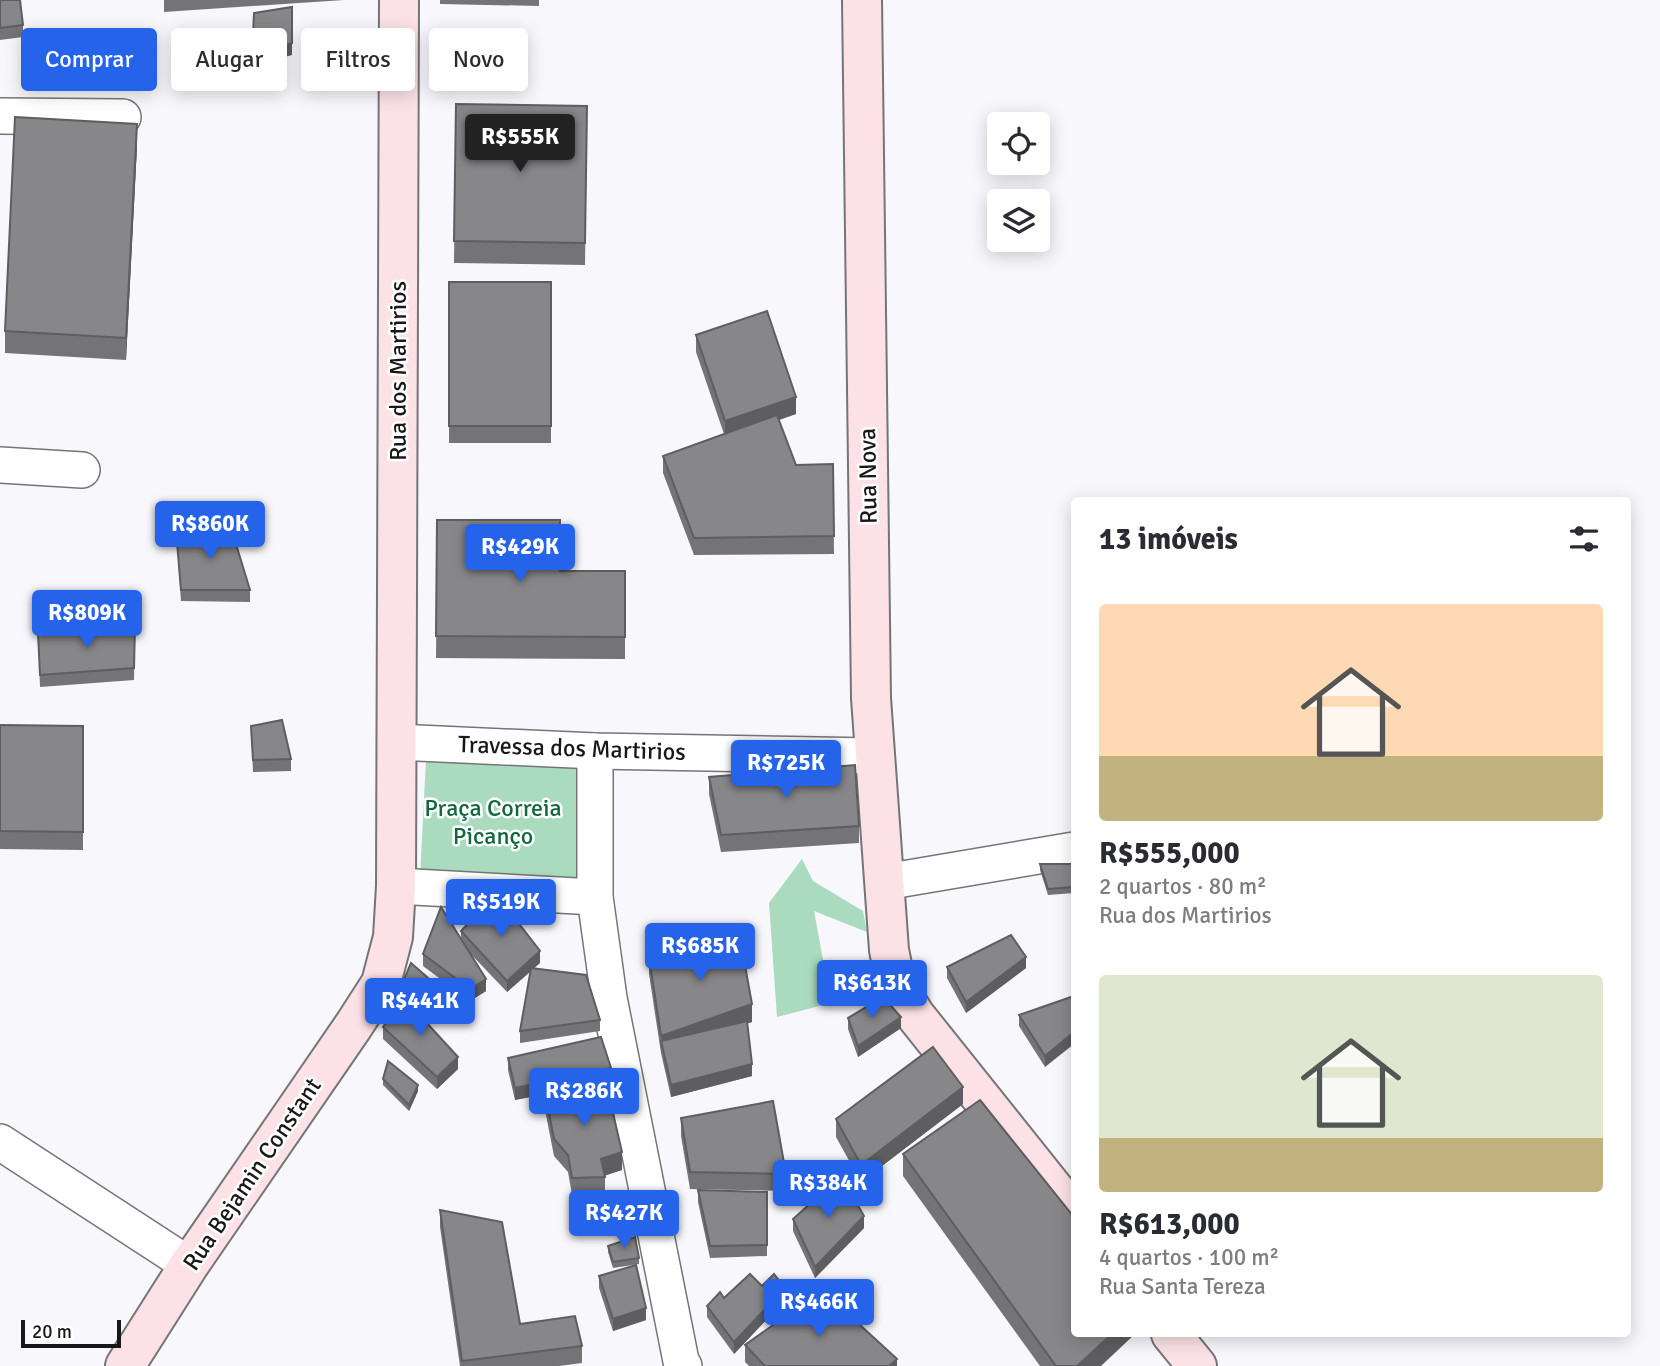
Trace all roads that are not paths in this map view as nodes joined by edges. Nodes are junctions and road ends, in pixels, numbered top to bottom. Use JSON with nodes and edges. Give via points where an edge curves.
{"nodes":[{"id":1,"x":399,"y":0,"type":"edge"},
{"id":2,"x":862,"y":0,"type":"edge"},
{"id":3,"x":0,"y":116,"type":"edge"},
{"id":4,"x":123,"y":117,"type":"dead end"},
{"id":5,"x":0,"y":465,"type":"edge"},
{"id":6,"x":82,"y":471,"type":"dead end"},
{"id":7,"x":396,"y":741,"type":"junction"},
{"id":8,"x":595,"y":751,"type":"junction"},
{"id":9,"x":874,"y":757,"type":"junction"},
{"id":10,"x":1071,"y":851,"type":"edge"},
{"id":11,"x":886,"y":882,"type":"junction"},
{"id":12,"x":396,"y":886,"type":"junction"},
{"id":13,"x":595,"y":897,"type":"junction"},
{"id":14,"x":0,"y":1142,"type":"edge"},
{"id":15,"x":1071,"y":1210,"type":"edge"},
{"id":16,"x":189,"y":1265,"type":"junction"},
{"id":17,"x":1173,"y":1337,"type":"edge"},
{"id":18,"x":675,"y":1364,"type":"edge"},
{"id":19,"x":125,"y":1366,"type":"edge"},
{"id":20,"x":1197,"y":1366,"type":"edge"}],
"edges":[{"from":1,"to":7,"type":"street","name":"Rua dos Martirios"},
{"from":2,"to":9,"type":"street","name":"Rua Nova"},
{"from":3,"to":4,"type":"street"},
{"from":5,"to":6,"type":"street"},
{"from":7,"to":8,"type":"street","name":"Travessa dos Martirios"},
{"from":7,"to":12,"type":"street","name":"Rua dos Martirios"},
{"from":8,"to":9,"type":"street","name":"Travessa dos Martirios"},
{"from":8,"to":13,"type":"street"},
{"from":9,"to":11,"type":"street","name":"Rua Nova"},
{"from":10,"to":11,"type":"street"},
{"from":11,"to":15,"type":"street","name":"Rua Nova","via":[[889,950],[896,985],[915,1016]]},
{"from":12,"to":13,"type":"street"},
{"from":12,"to":16,"type":"street","name":"Rua Bejamin Constant","via":[[393,937],[381,983]]},
{"from":13,"to":18,"type":"street"},
{"from":14,"to":16,"type":"street"},
{"from":16,"to":19,"type":"street","name":"Rua Bejamin Constant"},
{"from":17,"to":20,"type":"street"}]}
